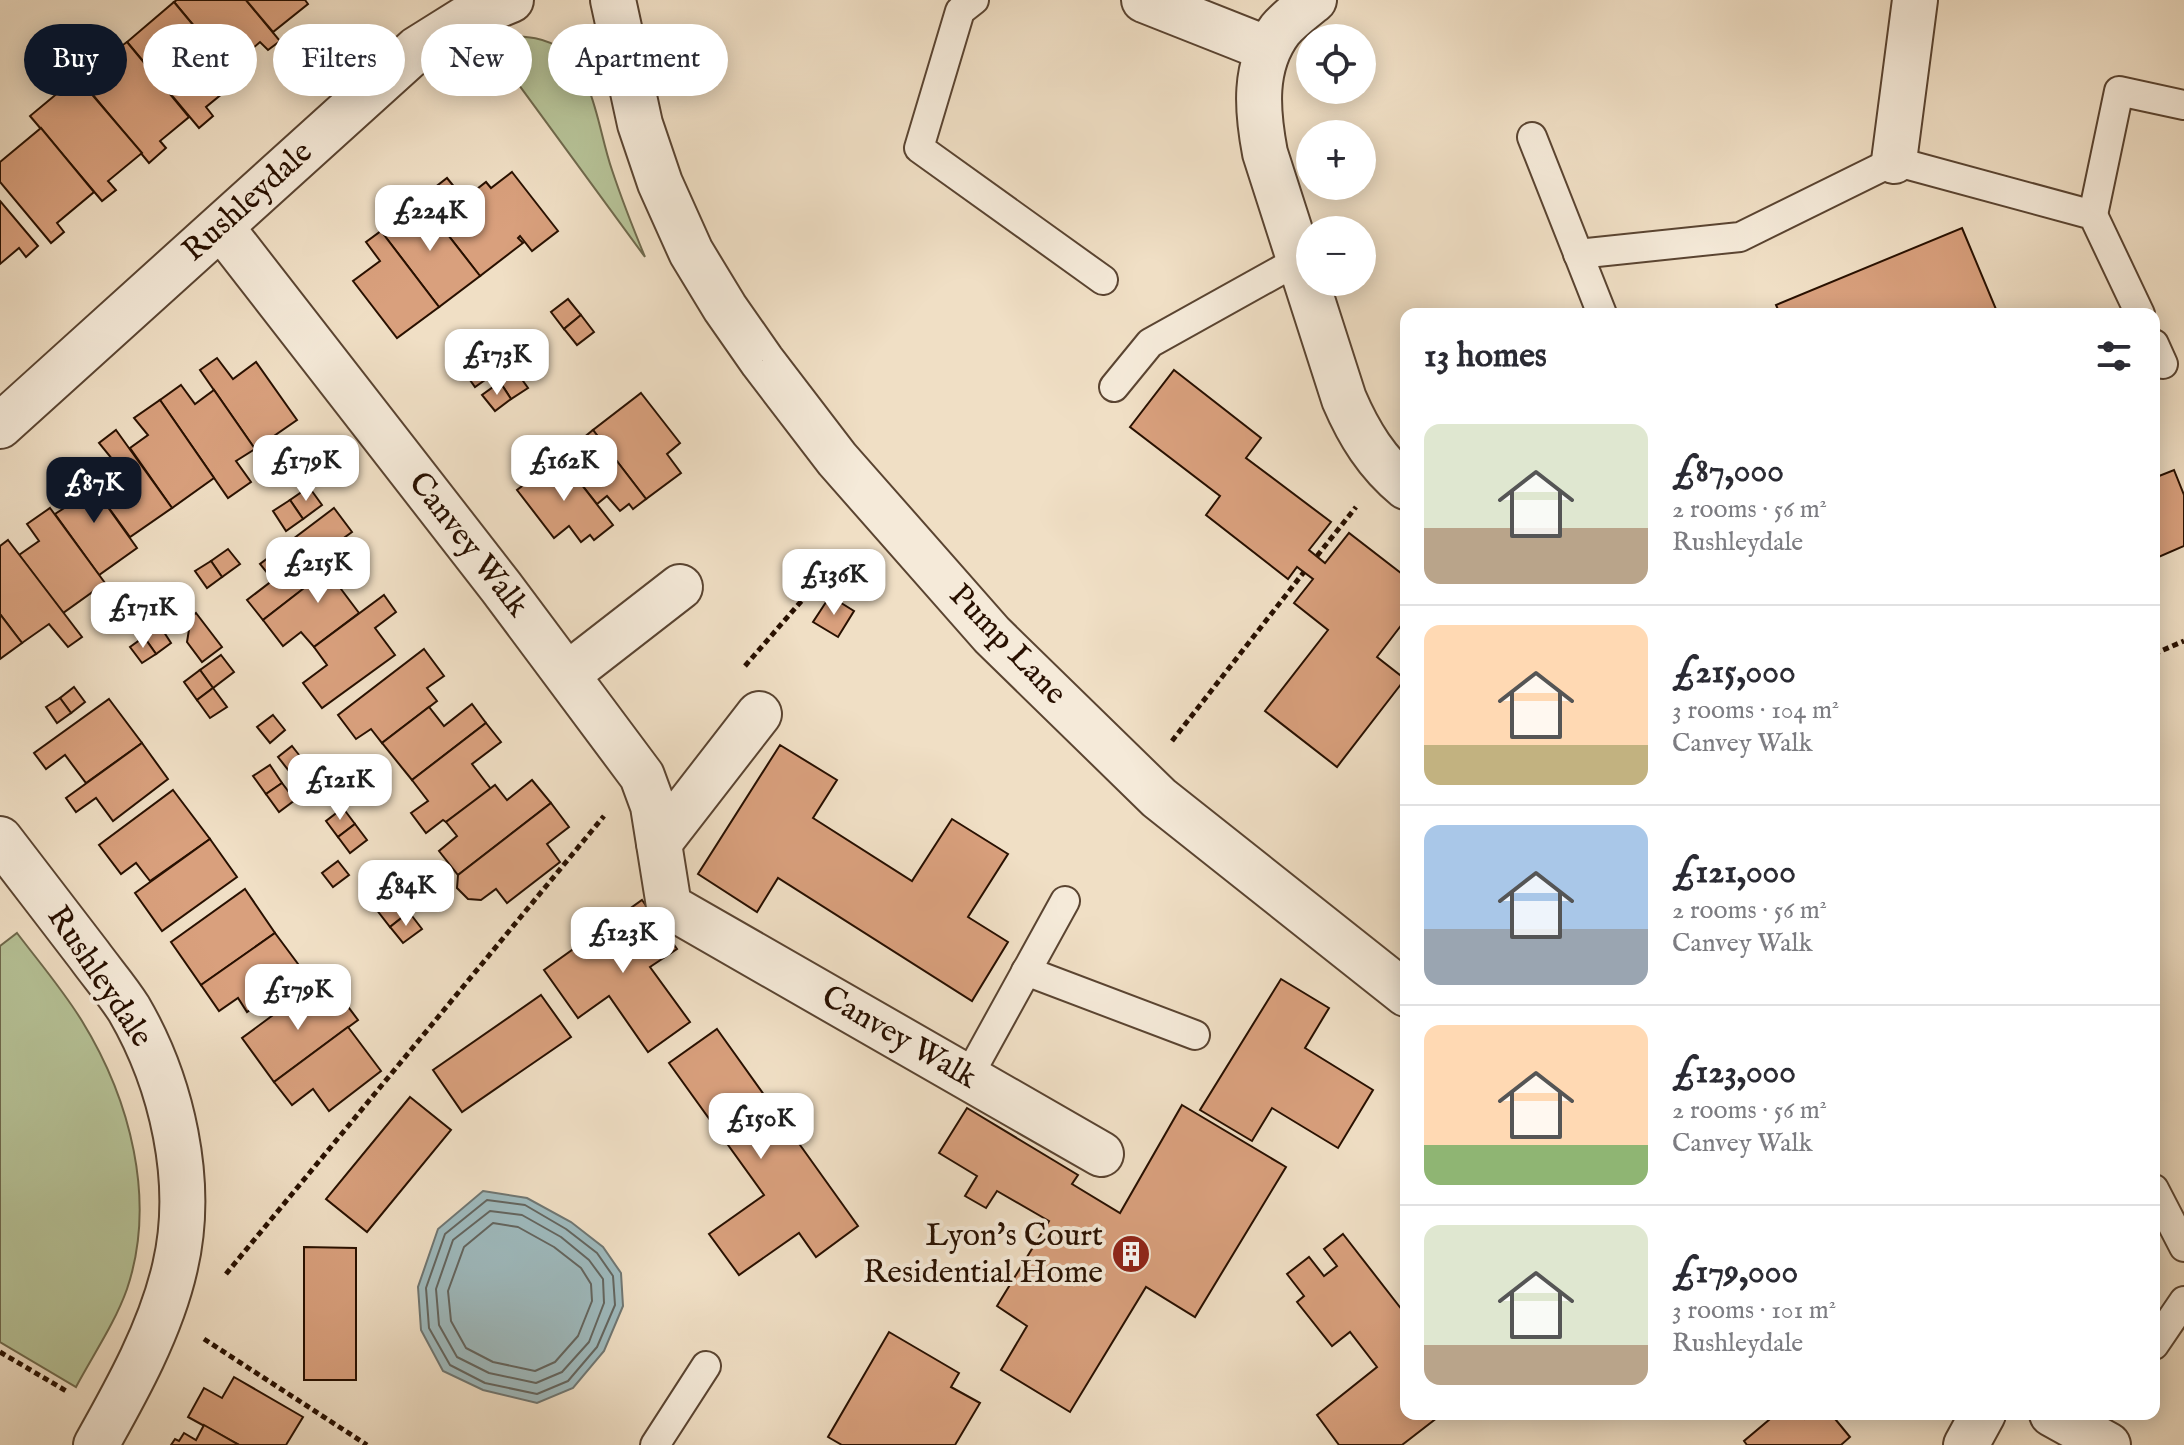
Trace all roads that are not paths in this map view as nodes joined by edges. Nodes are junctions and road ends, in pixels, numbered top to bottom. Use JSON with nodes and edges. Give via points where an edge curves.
{"nodes":[{"id":1,"x":511,"y":0,"type":"edge"},
{"id":2,"x":613,"y":0,"type":"edge"},
{"id":3,"x":974,"y":0,"type":"edge"},
{"id":4,"x":1144,"y":0,"type":"edge"},
{"id":5,"x":1314,"y":0,"type":"edge"},
{"id":6,"x":1915,"y":0,"type":"edge"},
{"id":7,"x":1268,"y":49,"type":"junction"},
{"id":8,"x":2184,"y":105,"type":"edge"},
{"id":9,"x":1532,"y":137,"type":"dead end"},
{"id":10,"x":1894,"y":161,"type":"junction"},
{"id":11,"x":2093,"y":215,"type":"junction"},
{"id":12,"x":221,"y":227,"type":"junction"},
{"id":13,"x":1296,"y":251,"type":"edge"},
{"id":14,"x":1578,"y":254,"type":"junction"},
{"id":15,"x":1296,"y":262,"type":"edge"},
{"id":16,"x":1103,"y":280,"type":"dead end"},
{"id":17,"x":1311,"y":296,"type":"edge"},
{"id":18,"x":1600,"y":308,"type":"edge"},
{"id":19,"x":2137,"y":308,"type":"edge"},
{"id":20,"x":1114,"y":387,"type":"dead end"},
{"id":21,"x":0,"y":426,"type":"edge"},
{"id":22,"x":1396,"y":478,"type":"edge"},
{"id":23,"x":680,"y":587,"type":"dead end"},
{"id":24,"x":568,"y":674,"type":"junction"},
{"id":25,"x":759,"y":714,"type":"dead end"},
{"id":26,"x":0,"y":839,"type":"edge"},
{"id":27,"x":659,"y":843,"type":"junction"},
{"id":28,"x":1065,"y":901,"type":"dead end"},
{"id":29,"x":1026,"y":971,"type":"junction"},
{"id":30,"x":1400,"y":989,"type":"edge"},
{"id":31,"x":1195,"y":1035,"type":"dead end"},
{"id":32,"x":968,"y":1077,"type":"junction"},
{"id":33,"x":1101,"y":1154,"type":"dead end"},
{"id":34,"x":2160,"y":1201,"type":"edge"},
{"id":35,"x":2184,"y":1247,"type":"edge"},
{"id":36,"x":2184,"y":1301,"type":"edge"},
{"id":37,"x":2160,"y":1336,"type":"edge"},
{"id":38,"x":706,"y":1366,"type":"dead end"},
{"id":39,"x":1980,"y":1420,"type":"edge"},
{"id":40,"x":2063,"y":1420,"type":"edge"},
{"id":41,"x":104,"y":1431,"type":"edge"},
{"id":42,"x":655,"y":1445,"type":"edge"},
{"id":43,"x":1966,"y":1445,"type":"edge"},
{"id":44,"x":2108,"y":1445,"type":"edge"}],
"edges":[{"from":1,"to":12,"type":"street","name":"Rushleydale","via":[[465,19],[417,49]]},
{"from":2,"to":30,"type":"street","name":"Pump Lane","via":[[640,124],[691,252],[755,351],[837,459],[992,635],[1159,798]]},
{"from":3,"to":16,"type":"lane","via":[[960,11],[919,148]]},
{"from":4,"to":7,"type":"street"},
{"from":5,"to":7,"type":"street","via":[[1282,27]]},
{"from":6,"to":10,"type":"street"},
{"from":7,"to":13,"type":"street","via":[[1259,81],[1258,118]]},
{"from":8,"to":11,"type":"lane","via":[[2119,91]]},
{"from":9,"to":14,"type":"lane"},
{"from":10,"to":11,"type":"lane"},
{"from":10,"to":14,"type":"lane","via":[[1740,237]]},
{"from":11,"to":19,"type":"lane"},
{"from":12,"to":21,"type":"street","name":"Rushleydale"},
{"from":12,"to":24,"type":"street","name":"Canvey Walk"},
{"from":14,"to":18,"type":"lane"},
{"from":15,"to":20,"type":"lane","via":[[1150,343]]},
{"from":17,"to":22,"type":"street","via":[[1357,431]]},
{"from":23,"to":24,"type":"street"},
{"from":24,"to":27,"type":"street","name":"Canvey Walk","via":[[642,776]]},
{"from":25,"to":27,"type":"street"},
{"from":26,"to":41,"type":"street","name":"Rushleydale","via":[[127,1007],[158,1068],[179,1156],[176,1266],[161,1314]]},
{"from":27,"to":32,"type":"street","name":"Canvey Walk","via":[[669,906]]},
{"from":28,"to":29,"type":"lane"},
{"from":29,"to":31,"type":"lane"},
{"from":29,"to":32,"type":"lane"},
{"from":32,"to":33,"type":"street","name":"Canvey Walk"},
{"from":34,"to":35,"type":"lane"},
{"from":36,"to":37,"type":"lane"},
{"from":38,"to":42,"type":"lane"},
{"from":39,"to":43,"type":"street"},
{"from":40,"to":44,"type":"street"}]}
